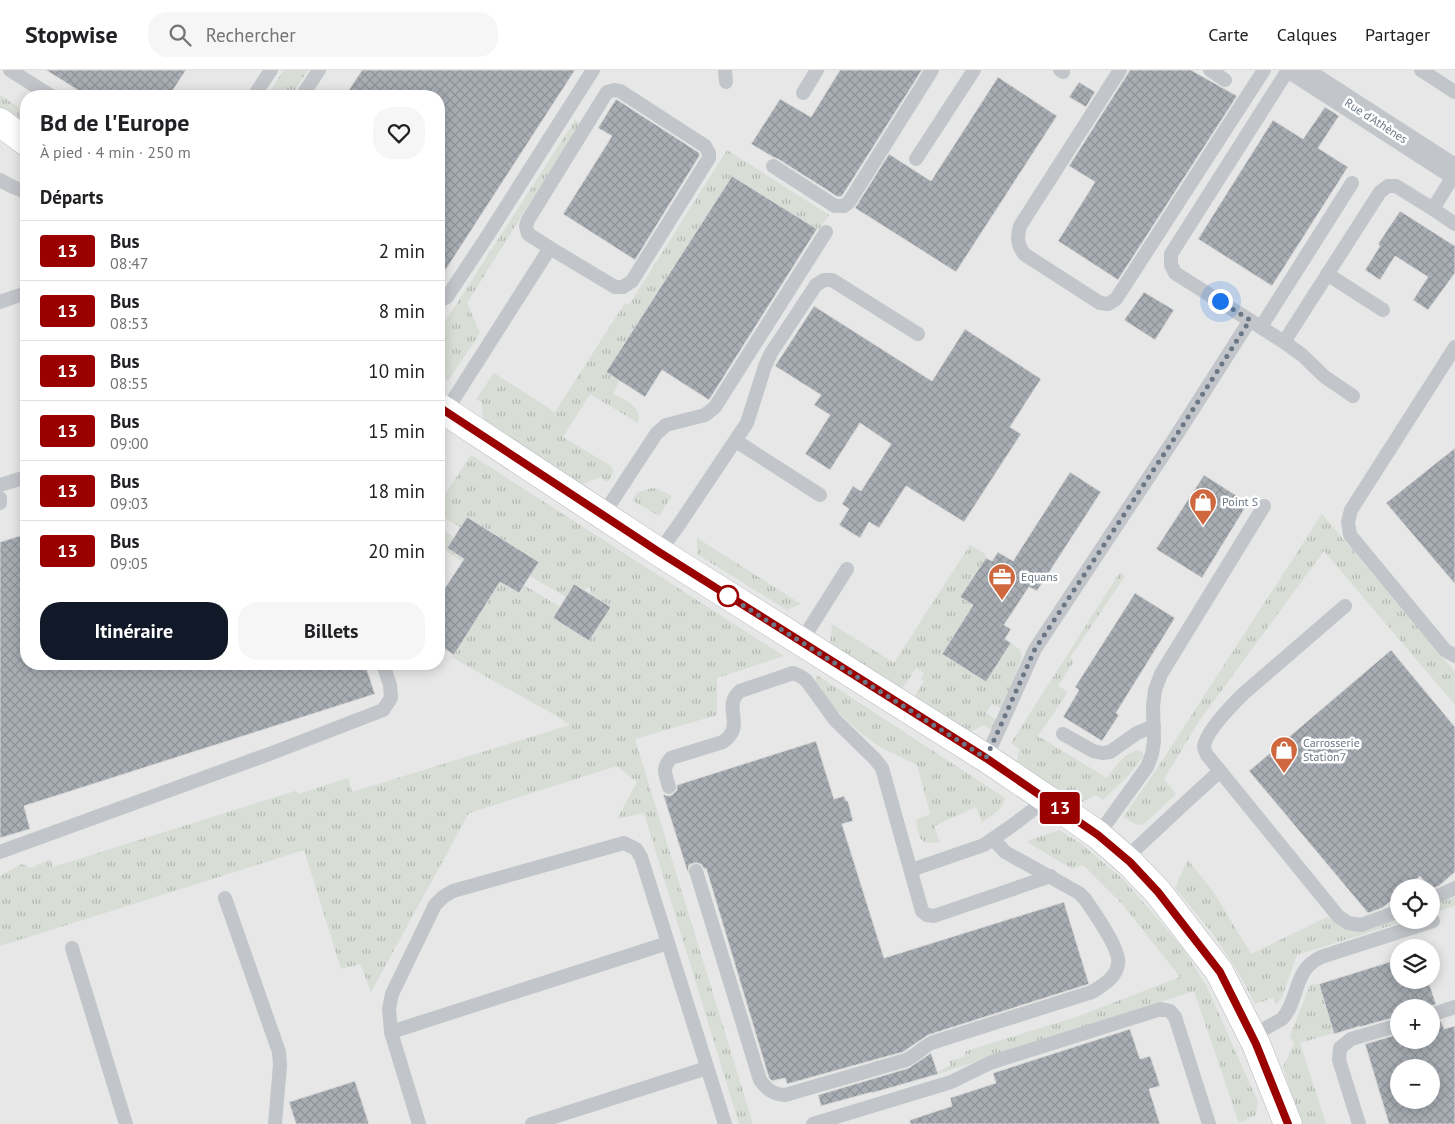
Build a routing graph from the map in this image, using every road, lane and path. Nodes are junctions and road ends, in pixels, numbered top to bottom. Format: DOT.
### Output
graph roads {
  1 [pos="10,70"];
  2 [pos="271,70"];
  3 [pos="319,70"];
  4 [pos="593,70"];
  5 [pos="817,70"];
  6 [pos="932,70"];
  7 [pos="974,70"];
  8 [pos="1120,70"];
  9 [pos="1210,70"];
  10 [pos="1264,70"];
  11 [pos="1288,70"];
  12 [pos="1297,70"];
  13 [pos="1421,70"];
  14 [pos="1225,80"];
  15 [pos="42,90"];
  16 [pos="258,90"];
  17 [pos="306,90"];
  18 [pos="803,92"];
  19 [pos="1455,92"];
  20 [pos="0,122"];
  21 [pos="20,137"];
  22 [pos="0,138"];
  23 [pos="20,149"];
  24 [pos="916,159"];
  25 [pos="773,166"];
  26 [pos="1455,172"];
  27 [pos="0,180"];
  28 [pos="1352,183"];
  29 [pos="20,190"];
  30 [pos="1432,209"];
  31 [pos="1455,224"];
  32 [pos="826,232"];
  33 [pos="550,248"];
  34 [pos="1327,274"];
  35 [pos="20,295"];
  36 [pos="445,298"];
  37 [pos="0,302"];
  38 [pos="1383,310"];
  39 [pos="1255,324"];
  40 [pos="918,334"];
  41 [pos="1284,342"];
  42 [pos="1455,347"];
  43 [pos="1353,396"];
  44 [pos="445,405"];
  45 [pos="445,411"];
  46 [pos="736,441"];
  47 [pos="20,479"];
  48 [pos="0,486"];
  49 [pos="820,495"];
  50 [pos="0,498"];
  51 [pos="0,503"];
  52 [pos="1264,506"];
  53 [pos="603,515"];
  54 [pos="659,552"];
  55 [pos="847,569"];
  56 [pos="1345,606"];
  57 [pos="801,642"];
  58 [pos="1455,656"];
  59 [pos="385,670"];
  60 [pos="1154,726"];
  61 [pos="1063,734"];
  62 [pos="986,758"];
  63 [pos="1220,771"];
  64 [pos="670,787"];
  65 [pos="1047,799"];
  66 [pos="1098,835"];
  67 [pos="993,839"];
  68 [pos="0,852"];
  69 [pos="1125,859"];
  70 [pos="911,870"];
  71 [pos="696,871"];
  72 [pos="1052,876"];
  73 [pos="1455,888"];
  74 [pos="1440,895"];
  75 [pos="225,898"];
  76 [pos="1390,914"];
  77 [pos="1408,929"];
  78 [pos="668,943"];
  79 [pos="72,948"];
  80 [pos="1455,1007"];
  81 [pos="1440,1012"];
  82 [pos="1390,1028"];
  83 [pos="391,1032"];
  84 [pos="1252,1036"];
  85 [pos="707,1068"];
  86 [pos="126,1124"];
  87 [pos="275,1124"];
  88 [pos="419,1124"];
  89 [pos="532,1124"];
  90 [pos="725,1124"];
  91 [pos="813,1124"];
  92 [pos="1209,1124"];
  93 [pos="1288,1124"];
  94 [pos="1359,1124"];
  1 -- 15 [label="lane"];
  2 -- 16 [label="lane"];
  3 -- 17 [label="lane"];
  4 -- 36 [label="lane"];
  5 -- 18 [label="lane"];
  6 -- 25 [label="lane"];
  7 -- 24 [label="lane"];
  8 -- 10 [label="lane"];
  9 -- 14 [label="lane"];
  11 -- 39 [label="lane"];
  12 -- 26 [label="street, Rue d'Athènes"];
  13 -- 19 [label="lane"];
  20 -- 21 [label="street"];
  22 -- 23 [label="street"];
  26 -- 30 [label="lane"];
  27 -- 29 [label="lane"];
  28 -- 39 [label="lane"];
  30 -- 31 [label="lane"];
  30 -- 34 [label="lane"];
  32 -- 53 [label="lane"];
  33 -- 33 [label="lane"];
  33 -- 44 [label="lane"];
  34 -- 38 [label="lane"];
  34 -- 41 [label="lane"];
  35 -- 37 [label="lane"];
  39 -- 41 [label="lane"];
  39 -- 62 [label="lane"];
  40 -- 46 [label="lane"];
  41 -- 43 [label="lane"];
  42 -- 58 [label="lane"];
  45 -- 53 [label="street"];
  46 -- 49 [label="lane"];
  46 -- 54 [label="lane"];
  47 -- 48 [label="lane"];
  50 -- 51 [label="lane"];
  52 -- 60 [label="lane"];
  53 -- 54 [label="street"];
  54 -- 57 [label="street"];
  55 -- 57 [label="lane"];
  56 -- 63 [label="lane"];
  57 -- 62 [label="street"];
  59 -- 68 [label="lane"];
  60 -- 61 [label="lane"];
  60 -- 66 [label="lane"];
  62 -- 65 [label="street"];
  63 -- 69 [label="lane"];
  63 -- 76 [label="lane"];
  64 -- 70 [label="lane"];
  65 -- 66 [label="street"];
  65 -- 67 [label="lane"];
  66 -- 69 [label="street"];
  67 -- 70 [label="lane"];
  67 -- 72 [label="lane"];
  69 -- 84 [label="street"];
  70 -- 72 [label="lane"];
  71 -- 72 [label="lane"];
  73 -- 74 [label="lane"];
  75 -- 87 [label="lane"];
  77 -- 84 [label="lane"];
  78 -- 83 [label="lane"];
  78 -- 83 [label="lane"];
  78 -- 85 [label="lane"];
  79 -- 86 [label="lane"];
  80 -- 81 [label="lane"];
  82 -- 94 [label="lane"];
  83 -- 88 [label="lane"];
  84 -- 93 [label="street"];
  85 -- 89 [label="lane"];
  85 -- 90 [label="lane"];
  91 -- 92 [label="lane"];
}
